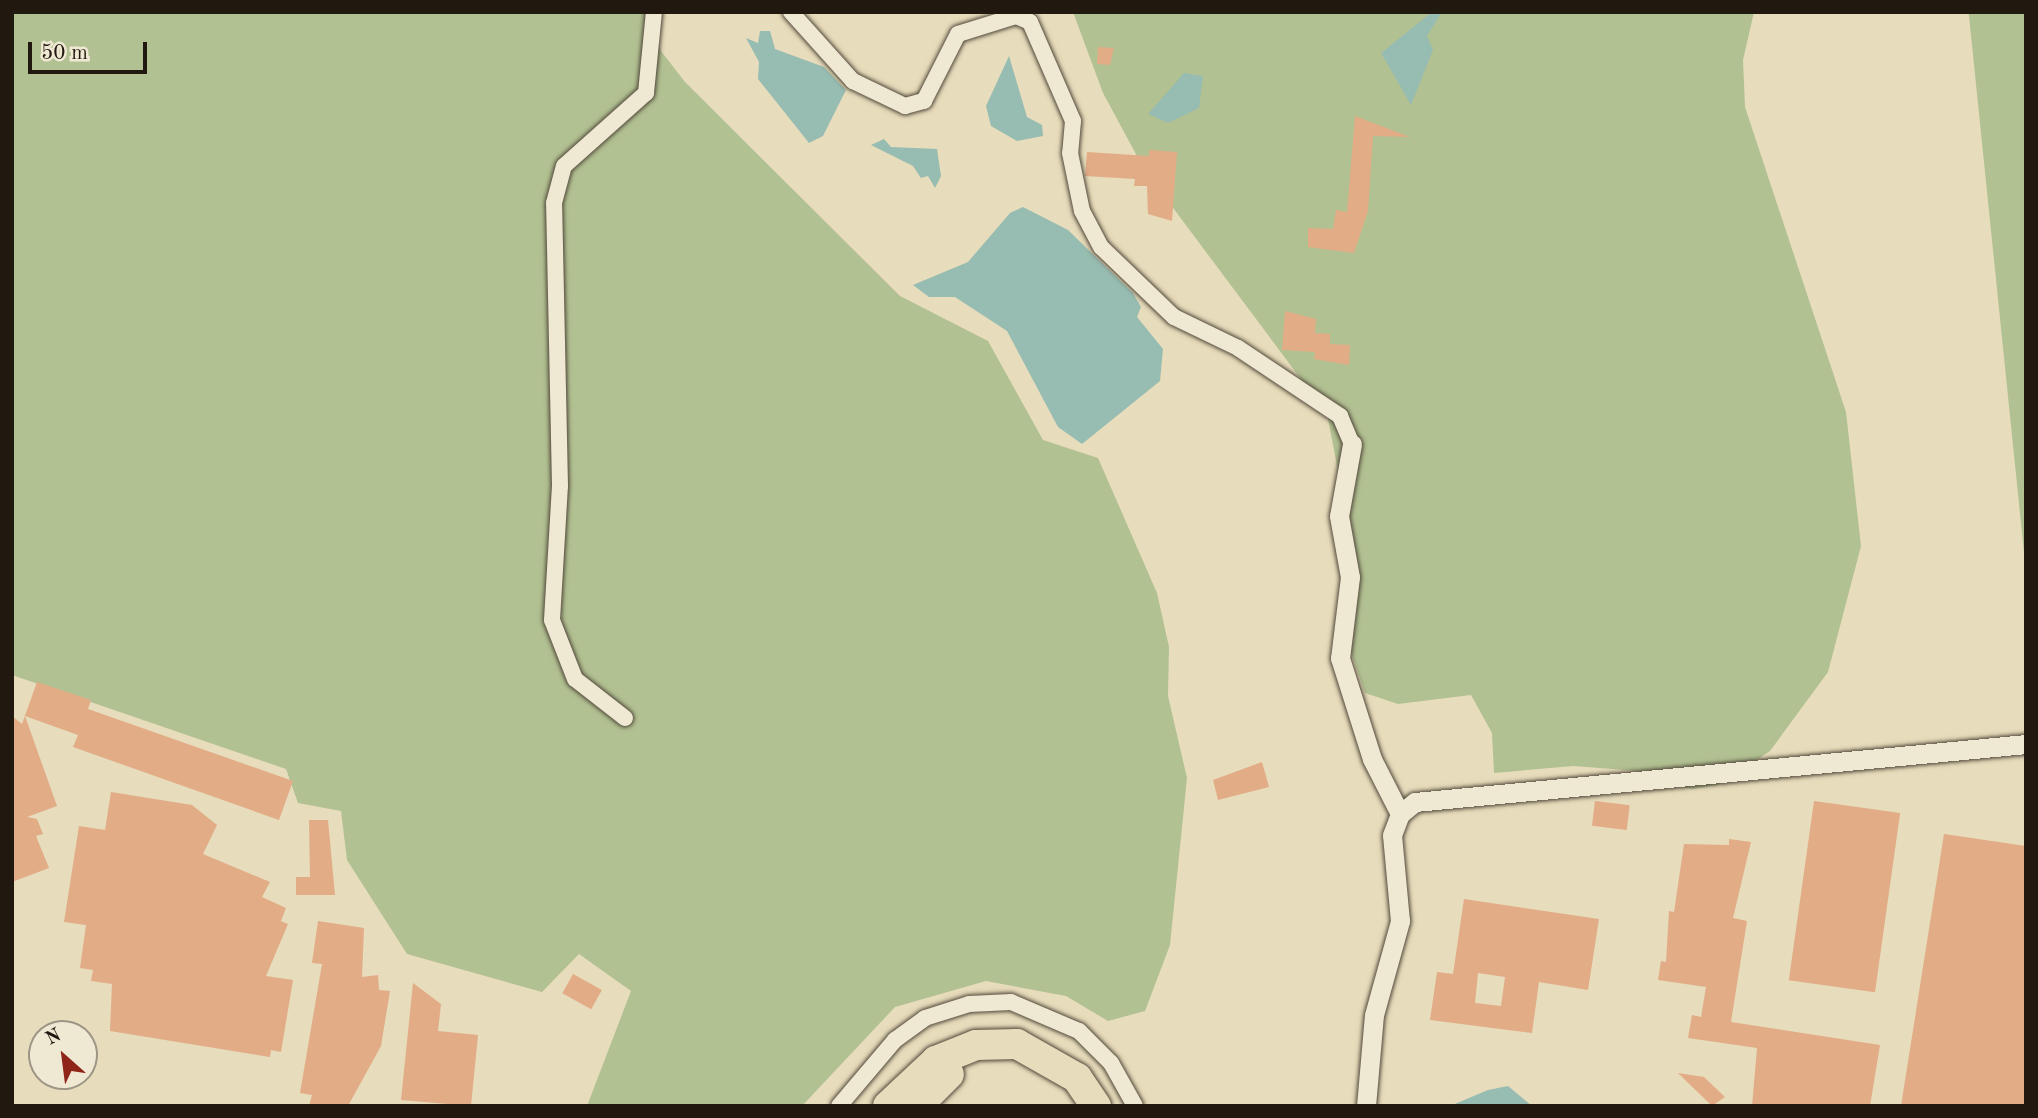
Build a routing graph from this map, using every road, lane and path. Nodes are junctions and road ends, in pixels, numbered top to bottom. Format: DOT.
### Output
graph roads {
  1 [pos="654,12"];
  2 [pos="791,12"];
  3 [pos="1352,444"];
  4 [pos="625,718"];
  5 [pos="2026,744"];
  6 [pos="1399,814"];
  7 [pos="839,1106"];
  8 [pos="888,1106"];
  9 [pos="917,1106"];
  10 [pos="1077,1106"];
  11 [pos="1096,1106"];
  12 [pos="1135,1106"];
  13 [pos="1366,1106"];
  1 -- 4 [label="street"];
  2 -- 3 [label="street"];
  3 -- 6 [label="street"];
  5 -- 6 [label="street"];
  6 -- 13 [label="street"];
  7 -- 12 [label="street"];
  8 -- 11 [label="highway"];
  9 -- 10 [label="highway"];
}
